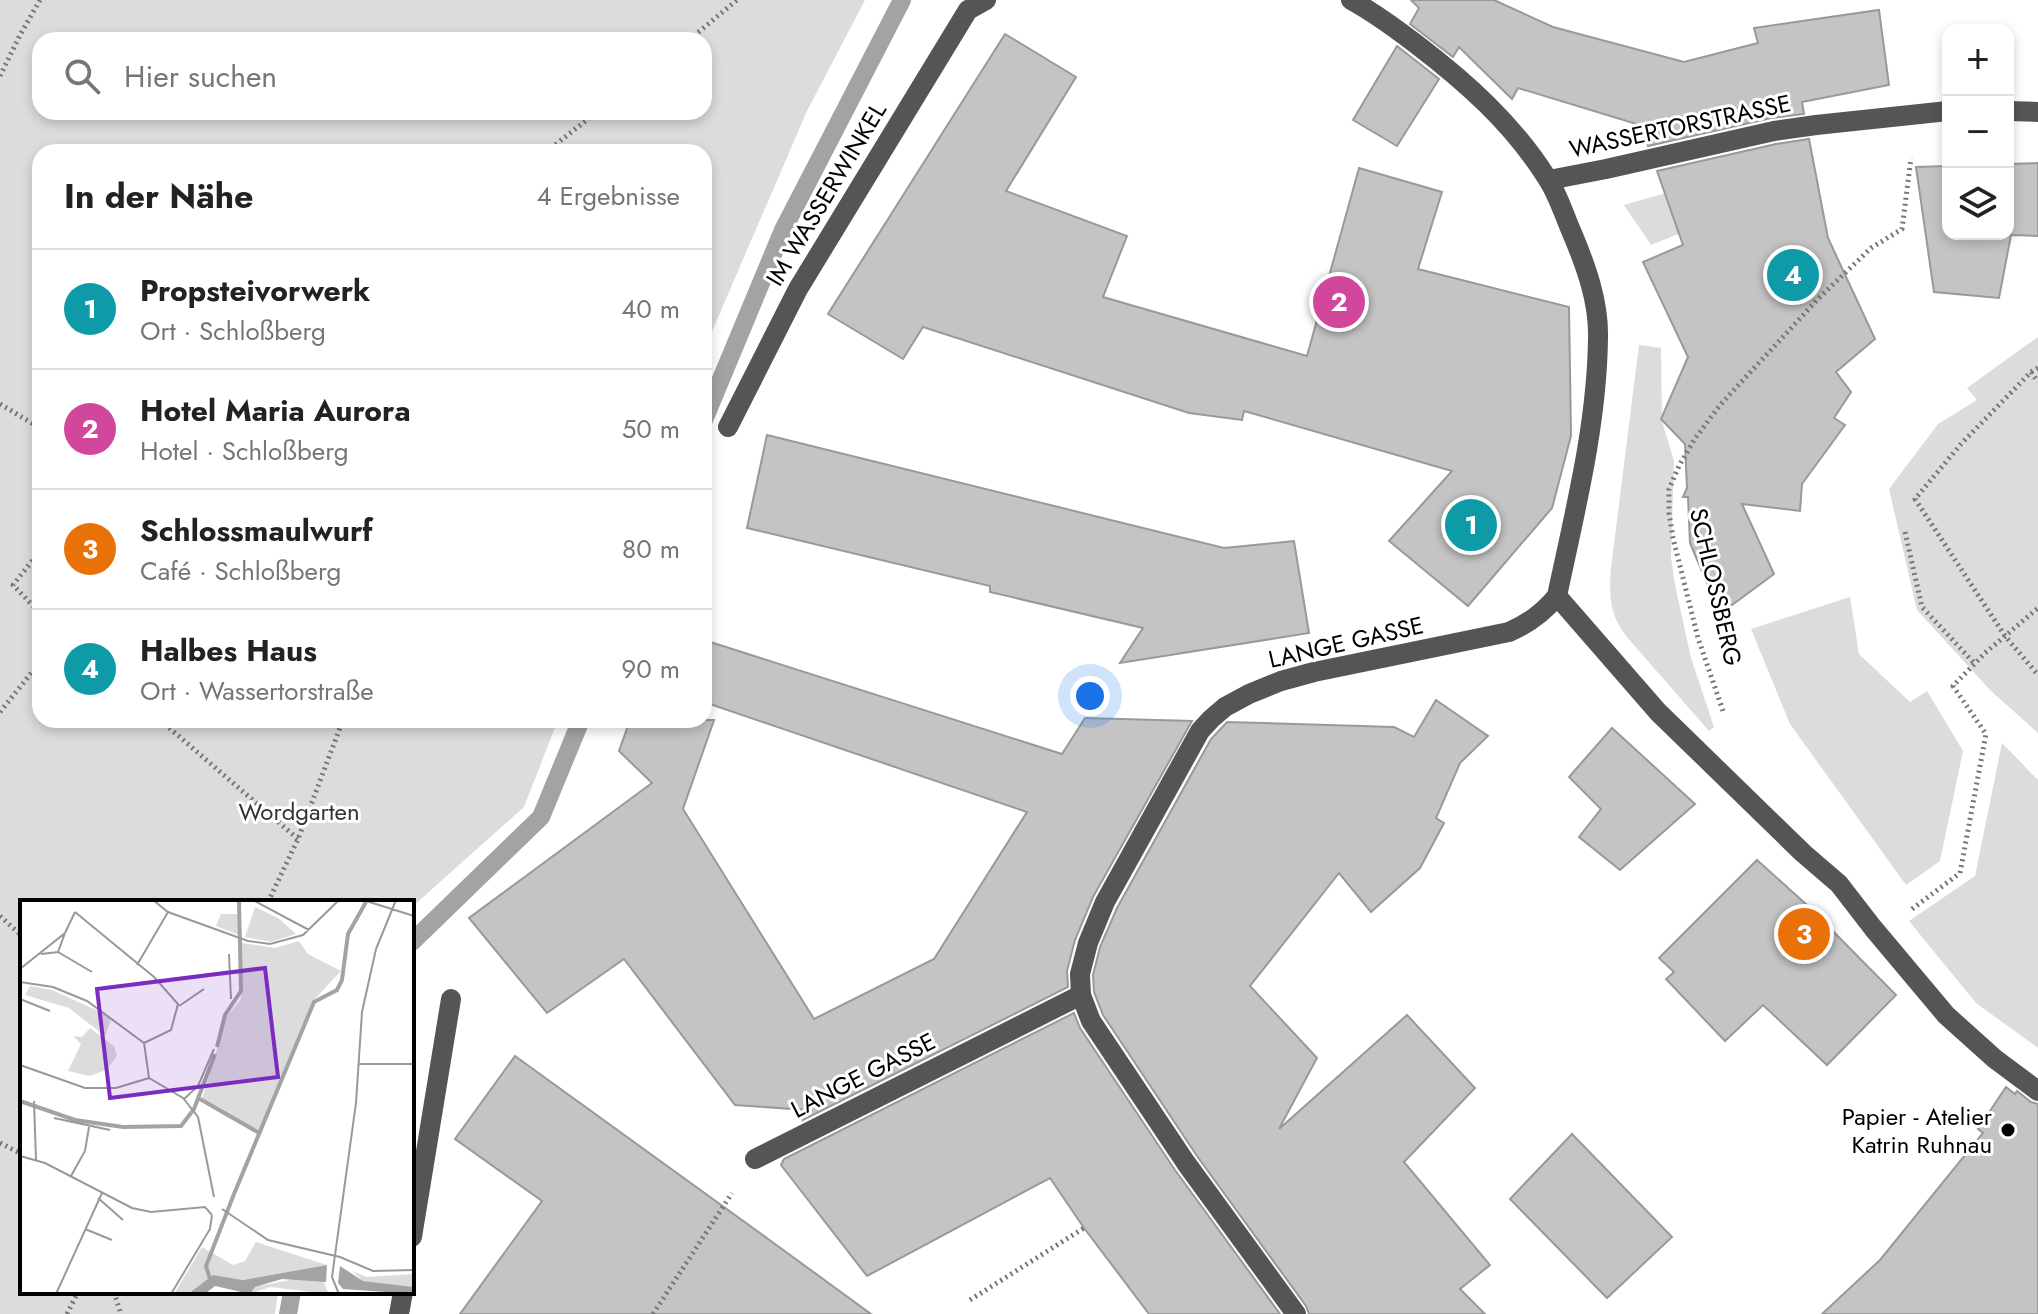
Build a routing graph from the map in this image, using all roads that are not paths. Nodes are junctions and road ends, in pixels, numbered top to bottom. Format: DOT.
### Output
graph roads {
  1 [pos="986,0"];
  2 [pos="1351,0"];
  3 [pos="2014,111"];
  4 [pos="1942,112"];
  5 [pos="2038,112"];
  6 [pos="1549,180"];
  7 [pos="728,427"];
  8 [pos="1557,596"];
  9 [pos="1081,995"];
  10 [pos="451,999"];
  11 [pos="2038,1091"];
  12 [pos="755,1159"];
  13 [pos="414,1225"];
  14 [pos="403,1294"];
  15 [pos="399,1314"];
  16 [pos="1296,1314"];
  1 -- 7 [label="street, IM WASSERWINKEL"];
  2 -- 6 [label="street, WASSERTORSTRASSE"];
  3 -- 5 [label="street"];
  4 -- 6 [label="street, WASSERTORSTRASSE"];
  6 -- 8 [label="street"];
  8 -- 9 [label="street, LANGE GASSE"];
  8 -- 11 [label="street"];
  9 -- 12 [label="street, LANGE GASSE"];
  9 -- 16 [label="street, LANGE GASSE"];
  10 -- 13 [label="street"];
  14 -- 15 [label="street"];
}
